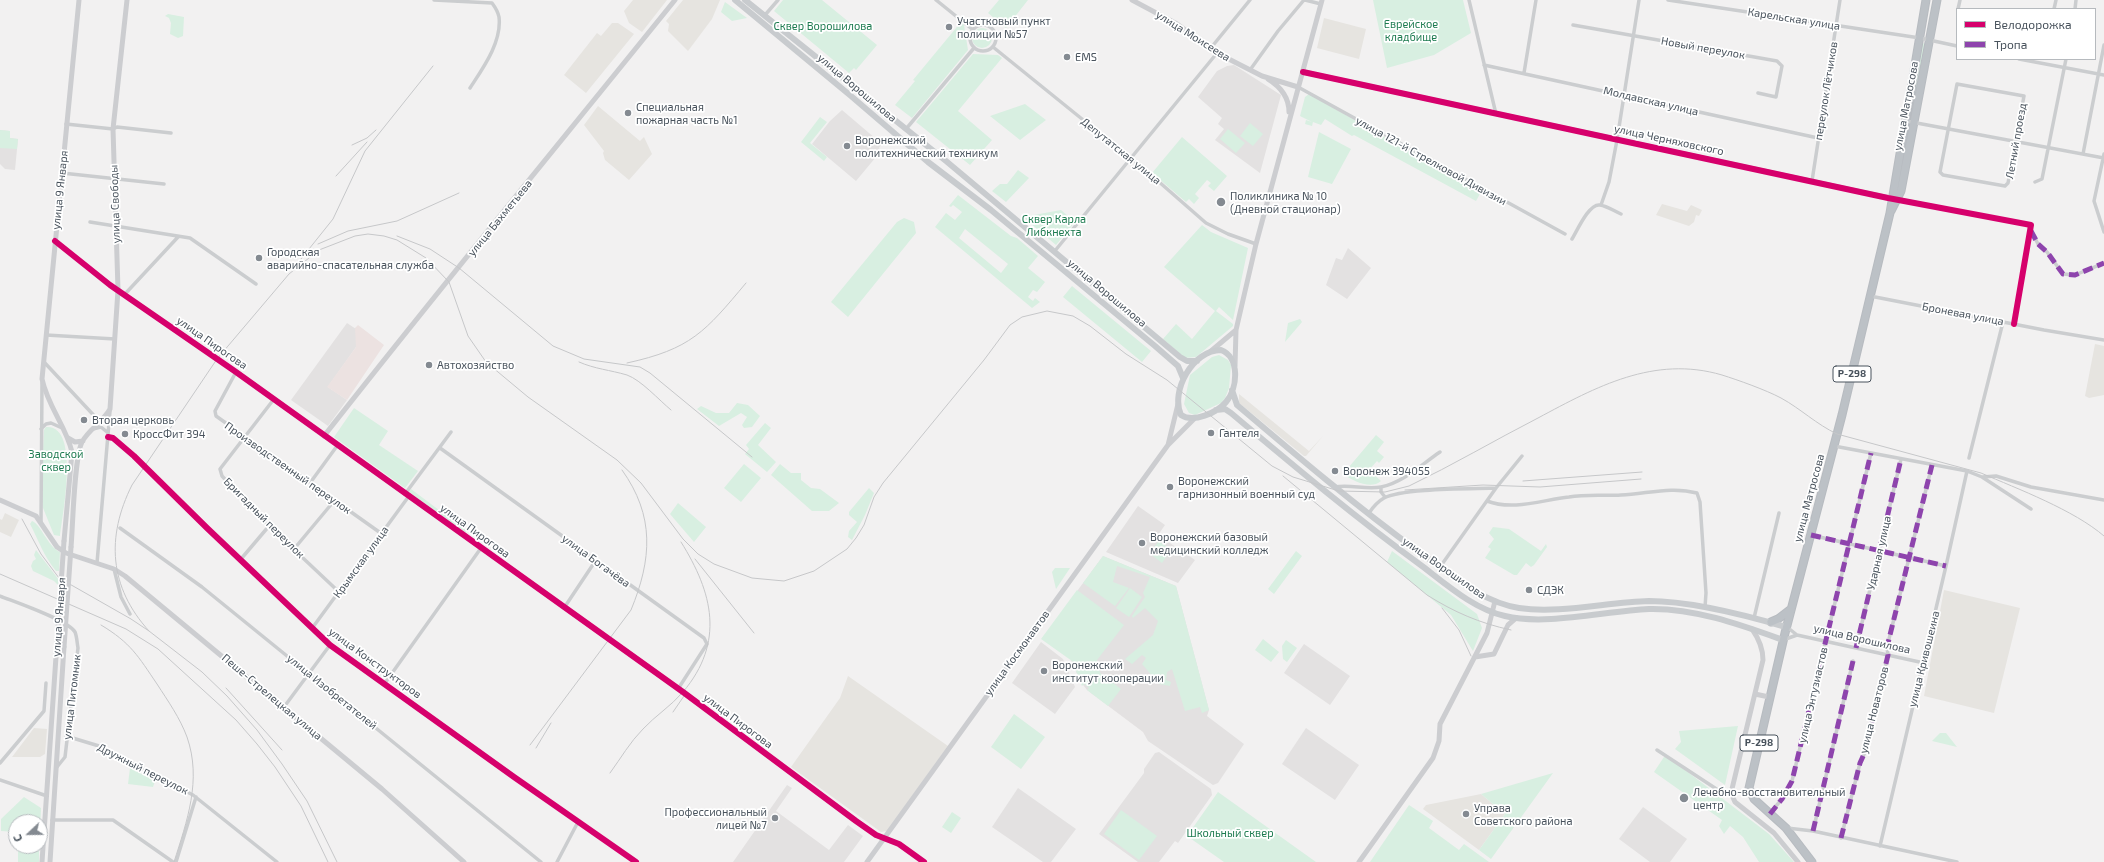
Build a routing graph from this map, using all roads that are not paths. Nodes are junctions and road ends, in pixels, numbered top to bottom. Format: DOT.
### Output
graph roads {
  1 [pos="79,0"];
  2 [pos="127,0"];
  3 [pos="434,0"];
  4 [pos="675,0"];
  5 [pos="734,0"];
  6 [pos="745,0"];
  7 [pos="778,0"];
  8 [pos="936,0"];
  9 [pos="1132,0"];
  10 [pos="1250,0"];
  11 [pos="1304,0"];
  12 [pos="1469,0"];
  13 [pos="1536,0"];
  14 [pos="1639,0"];
  15 [pos="1668,0"];
  16 [pos="1840,0"];
  17 [pos="1926,0"];
  18 [pos="1937,0"];
  19 [pos="492,1"];
  20 [pos="1321,2"];
  21 [pos="765,15"];
  22 [pos="1573,26"];
  23 [pos="1836,26"];
  24 [pos="972,29"];
  25 [pos="1634,35"];
  26 [pos="1920,38"];
  27 [pos="1929,41"];
  28 [pos="2104,45"];
  29 [pos="993,46"];
  30 [pos="1956,46"];
  31 [pos="974,48"];
  32 [pos="1210,49"];
  33 [pos="1217,53"];
  34 [pos="2024,60"];
  35 [pos="2066,60"];
  36 [pos="1484,64"];
  37 [pos="2064,68"];
  38 [pos="1250,70"];
  39 [pos="1303,72"];
  40 [pos="1524,73"];
  41 [pos="2098,74"];
  42 [pos="2104,75"];
  43 [pos="1262,76"];
  44 [pos="1298,87"];
  45 [pos="470,88"];
  46 [pos="1758,93"];
  47 [pos="1625,95"];
  48 [pos="1496,114"];
  49 [pos="1289,119"];
  50 [pos="1906,121"];
  51 [pos="1914,123"];
  52 [pos="66,124"];
  53 [pos="113,129"];
  54 [pos="1949,129"];
  55 [pos="905,130"];
  56 [pos="170,133"];
  57 [pos="1818,138"];
  58 [pos="1617,140"];
  59 [pos="2015,141"];
  60 [pos="2049,147"];
  61 [pos="931,150"];
  62 [pos="2083,154"];
  63 [pos="2104,157"];
  64 [pos="924,159"];
  65 [pos="1130,159"];
  66 [pos="62,173"];
  67 [pos="114,179"];
  68 [pos="1812,181"];
  69 [pos="2035,182"];
  70 [pos="164,184"];
  71 [pos="1895,199"];
  72 [pos="1601,205"];
  73 [pos="1621,214"];
  74 [pos="90,222"];
  75 [pos="116,225"];
  76 [pos="2030,227"];
  77 [pos="2104,232"];
  78 [pos="1565,234"];
  79 [pos="178,237"];
  80 [pos="1572,239"];
  81 [pos="55,241"];
  82 [pos="1256,244"];
  83 [pos="1053,253"];
  84 [pos="2104,263"];
  85 [pos="256,284"];
  86 [pos="118,290"];
  87 [pos="126,294"];
  88 [pos="1870,296"];
  89 [pos="2003,322"];
  90 [pos="2014,324"];
  91 [pos="1236,330"];
  92 [pos="46,335"];
  93 [pos="115,339"];
  94 [pos="2104,340"];
  95 [pos="1210,352"];
  96 [pos="1197,361"];
  97 [pos="44,362"];
  98 [pos="1235,366"];
  99 [pos="236,372"];
  100 [pos="1183,378"];
  101 [pos="42,379"];
  102 [pos="1232,390"];
  103 [pos="274,400"];
  104 [pos="1178,403"];
  105 [pos="110,409"];
  106 [pos="1216,410"];
  107 [pos="1194,419"];
  108 [pos="100,422"];
  109 [pos="62,428"];
  110 [pos="41,429"];
  111 [pos="91,430"];
  112 [pos="451,432"];
  113 [pos="108,435"];
  114 [pos="324,436"];
  115 [pos="245,437"];
  116 [pos="68,438"];
  117 [pos="83,441"];
  118 [pos="1168,445"];
  119 [pos="337,446"];
  120 [pos="1834,446"];
  121 [pos="440,448"];
  122 [pos="1440,452"];
  123 [pos="1871,453"];
  124 [pos="1522,456"];
  125 [pos="1969,458"];
  126 [pos="1901,459"];
  127 [pos="1932,465"];
  128 [pos="1966,471"];
  129 [pos="1982,477"];
  130 [pos="310,483"];
  131 [pos="1335,487"];
  132 [pos="1381,487"];
  133 [pos="1496,488"];
  134 [pos="407,495"];
  135 [pos="1385,498"];
  136 [pos="0,500"];
  137 [pos="2104,500"];
  138 [pos="334,501"];
  139 [pos="1487,501"];
  140 [pos="2031,509"];
  141 [pos="1779,512"];
  142 [pos="1369,513"];
  143 [pos="41,522"];
  144 [pos="269,526"];
  145 [pos="120,528"];
  146 [pos="382,534"];
  147 [pos="1811,535"];
  148 [pos="1849,544"];
  149 [pos="481,548"];
  150 [pos="294,549"];
  151 [pos="1880,551"];
  152 [pos="1909,558"];
  153 [pos="241,559"];
  154 [pos="596,560"];
  155 [pos="98,563"];
  156 [pos="1946,566"];
  157 [pos="1440,567"];
  158 [pos="114,569"];
  159 [pos="339,592"];
  160 [pos="0,596"];
  161 [pos="1495,601"];
  162 [pos="564,608"];
  163 [pos="1705,608"];
  164 [pos="1791,608"];
  165 [pos="1492,612"];
  166 [pos="130,614"];
  167 [pos="1516,618"];
  168 [pos="1754,618"];
  169 [pos="1771,622"];
  170 [pos="313,627"];
  171 [pos="1786,627"];
  172 [pos="1752,629"];
  173 [pos="1797,635"];
  174 [pos="1783,640"];
  175 [pos="1826,640"];
  176 [pos="330,645"];
  177 [pos="1856,648"];
  178 [pos="1888,655"];
  179 [pos="1475,657"];
  180 [pos="1853,661"];
  181 [pos="1924,663"];
  182 [pos="309,673"];
  183 [pos="46,683"];
  184 [pos="385,683"];
  185 [pos="678,689"];
  186 [pos="1755,694"];
  187 [pos="1770,697"];
  188 [pos="284,707"];
  189 [pos="66,736"];
  190 [pos="1657,750"];
  191 [pos="0,763"];
  192 [pos="55,770"];
  193 [pos="0,780"];
  194 [pos="1731,793"];
  195 [pos="46,796"];
  196 [pos="196,797"];
  197 [pos="1770,814"];
  198 [pos="52,820"];
  199 [pos="578,822"];
  200 [pos="1786,828"];
  201 [pos="1813,831"];
  202 [pos="884,838"];
  203 [pos="1841,838"];
  204 [pos="1880,846"];
  205 [pos="42,862"];
  206 [pos="50,862"];
  207 [pos="173,862"];
  208 [pos="176,862"];
  209 [pos="277,862"];
  210 [pos="464,862"];
  211 [pos="540,862"];
  212 [pos="557,862"];
  213 [pos="636,862"];
  214 [pos="867,862"];
  215 [pos="924,862"];
  216 [pos="1358,862"];
  217 [pos="1798,862"];
  218 [pos="1812,862"];
  219 [pos="1957,862"];
  1 -- 52 [label="street, улица 9 Января"];
  2 -- 53 [label="street, улица Свободы"];
  3 -- 19 [label="street"];
  4 -- 114 [label="street, улица Бахметьева"];
  5 -- 64 [label="main road, улица Ворошилова"];
  6 -- 21 [label="main road, улица Ворошилова"];
  7 -- 21 [label="street"];
  8 -- 24 [label="street"];
  9 -- 32 [label="street, улица Моисеева"];
  10 -- 32 [label="street"];
  11 -- 20 [label="street"];
  11 -- 38 [label="street"];
  12 -- 36 [label="street"];
  13 -- 40 [label="street"];
  14 -- 25 [label="street"];
  15 -- 23 [label="street, Карельская улица"];
  16 -- 23 [label="street, переулок Лётчиков"];
  17 -- 26 [label="highway, улица Матросова / Р-298"];
  18 -- 27 [label="highway, улица Матросова / Р-298"];
  19 -- 45 [label="street"];
  20 -- 39 [label="street"];
  21 -- 55 [label="main road, улица Ворошилова"];
  22 -- 25 [label="street, Новый переулок"];
  23 -- 26 [label="street, Карельская улица"];
  23 -- 57 [label="street, переулок Лётчиков"];
  24 -- 29 [label="street"];
  24 -- 31 [label="street"];
  25 -- 46 [label="street, Новый переулок"];
  25 -- 47 [label="street"];
  26 -- 27 [label="street, Карельская улица"];
  26 -- 50 [label="highway, улица Матросова / Р-298"];
  27 -- 30 [label="street"];
  27 -- 51 [label="highway, улица Матросова / Р-298"];
  28 -- 41 [label="street"];
  29 -- 31 [label="street"];
  29 -- 65 [label="street, Депутатская улица"];
  31 -- 55 [label="street"];
  32 -- 33 [label="street, улица Моисеева"];
  33 -- 38 [label="street, улица Моисеева"];
  33 -- 65 [label="street"];
  34 -- 37 [label="street"];
  35 -- 37 [label="street"];
  36 -- 40 [label="street, Молдавская улица"];
  36 -- 48 [label="street"];
  37 -- 41 [label="street"];
  37 -- 60 [label="street"];
  38 -- 43 [label="street, улица Моисеева"];
  39 -- 44 [label="street"];
  39 -- 48 [label="street, улица Черняховского"];
  40 -- 47 [label="street, Молдавская улица"];
  41 -- 42 [label="street"];
  41 -- 62 [label="street"];
  43 -- 44 [label="street, улица Моисеева"];
  43 -- 49 [label="street"];
  44 -- 49 [label="street"];
  44 -- 78 [label="street, улица 121-й Стрелковой Дивизии"];
  47 -- 57 [label="street, Молдавская улица"];
  47 -- 58 [label="street"];
  48 -- 58 [label="street, улица Черняховского"];
  49 -- 82 [label="street"];
  50 -- 51 [label="street"];
  50 -- 71 [label="highway, улица Матросова / Р-298"];
  51 -- 54 [label="street"];
  51 -- 71 [label="highway, улица Матросова / Р-298"];
  52 -- 53 [label="street"];
  52 -- 66 [label="street, улица 9 Января"];
  53 -- 56 [label="street"];
  53 -- 67 [label="street, улица Свободы"];
  54 -- 59 [label="street"];
  54 -- 59 [label="street, Летний проезд"];
  54 -- 59 [label="street, Летний проезд"];
  55 -- 61 [label="main road, улица Ворошилова"];
  57 -- 68 [label="street, переулок Лётчиков"];
  58 -- 68 [label="street, улица Черняховского"];
  58 -- 72 [label="street"];
  59 -- 60 [label="street"];
  60 -- 62 [label="street"];
  60 -- 69 [label="street"];
  61 -- 64 [label="main road"];
  61 -- 83 [label="main road, улица Ворошилова"];
  62 -- 63 [label="street"];
  63 -- 77 [label="street"];
  64 -- 100 [label="main road, улица Ворошилова"];
  65 -- 82 [label="street, Депутатская улица"];
  65 -- 83 [label="street"];
  66 -- 67 [label="street"];
  66 -- 81 [label="street, улица 9 Января"];
  67 -- 70 [label="street"];
  67 -- 75 [label="street, улица Свободы"];
  68 -- 71 [label="street, улица Черняховского"];
  71 -- 76 [label="street, улица Черняховского"];
  71 -- 88 [label="highway, улица Матросова / Р-298"];
  72 -- 73 [label="street"];
  72 -- 80 [label="street"];
  74 -- 75 [label="street"];
  75 -- 79 [label="street"];
  75 -- 86 [label="street, улица Свободы"];
  76 -- 84 [label="street"];
  76 -- 90 [label="street"];
  79 -- 85 [label="street"];
  79 -- 87 [label="street"];
  81 -- 86 [label="street, улица Пирогова"];
  81 -- 92 [label="street, улица 9 Января"];
  82 -- 91 [label="street"];
  83 -- 96 [label="main road, улица Ворошилова"];
  86 -- 87 [label="street, улица Пирогова"];
  86 -- 93 [label="street, улица Свободы"];
  87 -- 99 [label="street, улица Пирогова"];
  88 -- 89 [label="street, Броневая улица"];
  88 -- 120 [label="highway, улица Матросова / Р-298"];
  89 -- 90 [label="street, Броневая улица"];
  89 -- 125 [label="street"];
  90 -- 94 [label="street, Броневая улица"];
  91 -- 95 [label="street"];
  91 -- 98 [label="street"];
  92 -- 93 [label="street"];
  92 -- 97 [label="street, улица 9 Января"];
  93 -- 105 [label="street, улица Свободы"];
  95 -- 96 [label="main road"];
  95 -- 98 [label="main road"];
  96 -- 100 [label="main road"];
  97 -- 101 [label="street, улица 9 Января"];
  97 -- 108 [label="street"];
  98 -- 102 [label="main road"];
  99 -- 103 [label="street, улица Пирогова"];
  99 -- 115 [label="street, Производственный переулок"];
  100 -- 104 [label="main road"];
  101 -- 109 [label="street, улица 9 Января"];
  101 -- 110 [label="street, улица 9 Января"];
  102 -- 106 [label="main road"];
  102 -- 131 [label="main road, улица Ворошилова"];
  103 -- 114 [label="street, улица Пирогова"];
  103 -- 115 [label="street, Бригадный переулок"];
  104 -- 107 [label="main road"];
  104 -- 118 [label="street, улица Космонавтов"];
  105 -- 108 [label="street"];
  105 -- 113 [label="street, улица Свободы"];
  106 -- 107 [label="main road"];
  106 -- 165 [label="main road, улица Ворошилова"];
  107 -- 118 [label="street, улица Космонавтов"];
  108 -- 111 [label="street"];
  109 -- 110 [label="street"];
  109 -- 116 [label="street, улица 9 Января"];
  110 -- 143 [label="street, улица 9 Января"];
  111 -- 113 [label="street"];
  111 -- 117 [label="street"];
  112 -- 121 [label="street, Крымская улица"];
  113 -- 153 [label="street, улица Конструкторов"];
  113 -- 155 [label="street, улица Свободы"];
  114 -- 119 [label="street, улица Пирогова"];
  115 -- 130 [label="street, Производственный переулок"];
  115 -- 144 [label="street, Бригадный переулок"];
  116 -- 117 [label="street"];
  116 -- 195 [label="street, улица 9 Января, bridge"];
  117 -- 192 [label="street, улица 9 Января, bridge"];
  118 -- 202 [label="street, улица Космонавтов"];
  119 -- 130 [label="street"];
  119 -- 134 [label="street, улица Пирогова"];
  120 -- 123 [label="street"];
  120 -- 147 [label="highway, улица Матросова / Р-298"];
  121 -- 134 [label="street, Крымская улица"];
  121 -- 154 [label="street, улица Богачёва"];
  122 -- 132 [label="street"];
  123 -- 126 [label="street"];
  123 -- 148 [label="street, улица Энтузиастов"];
  124 -- 133 [label="street"];
  126 -- 127 [label="street"];
  126 -- 151 [label="street, Ударная улица"];
  127 -- 128 [label="street"];
  127 -- 152 [label="street, улица Новаторов"];
  128 -- 129 [label="street"];
  128 -- 156 [label="street, улица Кривошеина"];
  129 -- 137 [label="street"];
  129 -- 140 [label="street"];
  130 -- 138 [label="street, Производственный переулок"];
  131 -- 132 [label="street"];
  131 -- 142 [label="main road, улица Ворошилова"];
  132 -- 135 [label="street"];
  133 -- 135 [label="street"];
  133 -- 139 [label="street"];
  134 -- 146 [label="street, Крымская улица"];
  134 -- 149 [label="street, улица Пирогова"];
  135 -- 142 [label="street"];
  136 -- 143 [label="street"];
  138 -- 146 [label="street, Производственный переулок"];
  138 -- 150 [label="street"];
  139 -- 157 [label="street"];
  139 -- 163 [label="street"];
  141 -- 168 [label="street"];
  142 -- 157 [label="main road, улица Ворошилова"];
  143 -- 155 [label="street, Пеше-Стрелецкая улица"];
  144 -- 150 [label="street, Бригадный переулок"];
  144 -- 153 [label="street"];
  145 -- 182 [label="street, улица Изобретателей"];
  146 -- 159 [label="street, Крымская улица"];
  147 -- 148 [label="street"];
  147 -- 164 [label="highway, улица Матросова / Р-298"];
  148 -- 151 [label="street"];
  148 -- 175 [label="street, улица Энтузиастов"];
  149 -- 162 [label="street, улица Пирогова"];
  149 -- 184 [label="street, улица Конструкторов"];
  150 -- 159 [label="street, Бригадный переулок"];
  151 -- 152 [label="street"];
  151 -- 177 [label="street, Ударная улица"];
  152 -- 156 [label="street"];
  152 -- 178 [label="street, улица Новаторов"];
  153 -- 170 [label="street, улица Конструкторов"];
  154 -- 162 [label="street"];
  154 -- 185 [label="street, улица Богачёва"];
  155 -- 158 [label="street, Пеше-Стрелецкая улица"];
  156 -- 181 [label="street, улица Кривошеина"];
  157 -- 161 [label="main road, улица Ворошилова"];
  158 -- 166 [label="street"];
  158 -- 188 [label="street, Пеше-Стрелецкая улица"];
  159 -- 170 [label="street, Крымская улица"];
  160 -- 189 [label="street, улица Питомник"];
  161 -- 163 [label="main road, улица Ворошилова"];
  161 -- 165 [label="street"];
  162 -- 185 [label="street, улица Пирогова"];
  163 -- 168 [label="main road, улица Ворошилова"];
  164 -- 169 [label="highway"];
  164 -- 171 [label="highway, улица Матросова / Р-298"];
  165 -- 167 [label="main road, улица Ворошилова"];
  165 -- 179 [label="street"];
  167 -- 172 [label="main road, улица Ворошилова"];
  167 -- 179 [label="street"];
  168 -- 169 [label="main road, улица Ворошилова"];
  169 -- 171 [label="main road, улица Ворошилова"];
  170 -- 176 [label="street, улица Конструкторов"];
  171 -- 173 [label="street, улица Ворошилова"];
  171 -- 174 [label="highway, улица Матросова / Р-298"];
  172 -- 174 [label="main road, улица Ворошилова"];
  172 -- 186 [label="street"];
  173 -- 174 [label="street, улица Ворошилова"];
  173 -- 175 [label="street, улица Ворошилова"];
  174 -- 187 [label="highway, улица Матросова / Р-298"];
  175 -- 177 [label="street, улица Ворошилова"];
  175 -- 197 [label="street, улица Энтузиастов"];
  176 -- 182 [label="street"];
  176 -- 184 [label="street, улица Конструкторов"];
  177 -- 178 [label="street, улица Ворошилова"];
  178 -- 181 [label="street, улица Ворошилова"];
  178 -- 203 [label="street, улица Новаторов"];
  179 -- 216 [label="street"];
  180 -- 201 [label="street"];
  181 -- 204 [label="street, улица Кривошеина"];
  182 -- 188 [label="street"];
  182 -- 211 [label="street, улица Изобретателей"];
  183 -- 191 [label="street"];
  184 -- 199 [label="street, улица Конструкторов"];
  185 -- 202 [label="street, улица Пирогова"];
  186 -- 187 [label="street"];
  186 -- 194 [label="street"];
  187 -- 197 [label="highway, улица Матросова / Р-298"];
  188 -- 210 [label="street, Пеше-Стрелецкая улица"];
  189 -- 192 [label="street, улица Питомник"];
  189 -- 196 [label="street, Дружный переулок"];
  190 -- 194 [label="street"];
  192 -- 198 [label="street, улица 9 Января"];
  193 -- 195 [label="street"];
  194 -- 217 [label="street"];
  195 -- 205 [label="street, улица 9 Января"];
  196 -- 208 [label="street, Дружный переулок"];
  196 -- 209 [label="street, Дружный переулок"];
  197 -- 200 [label="highway, Р-298"];
  198 -- 206 [label="street, улица 9 Января"];
  198 -- 207 [label="street"];
  199 -- 212 [label="street"];
  199 -- 213 [label="street, улица Конструкторов"];
  200 -- 201 [label="street"];
  200 -- 218 [label="highway, Р-298"];
  201 -- 203 [label="street"];
  202 -- 214 [label="street, улица Космонавтов"];
  202 -- 215 [label="street, улица Пирогова"];
  203 -- 204 [label="street"];
  204 -- 219 [label="street"];
}
